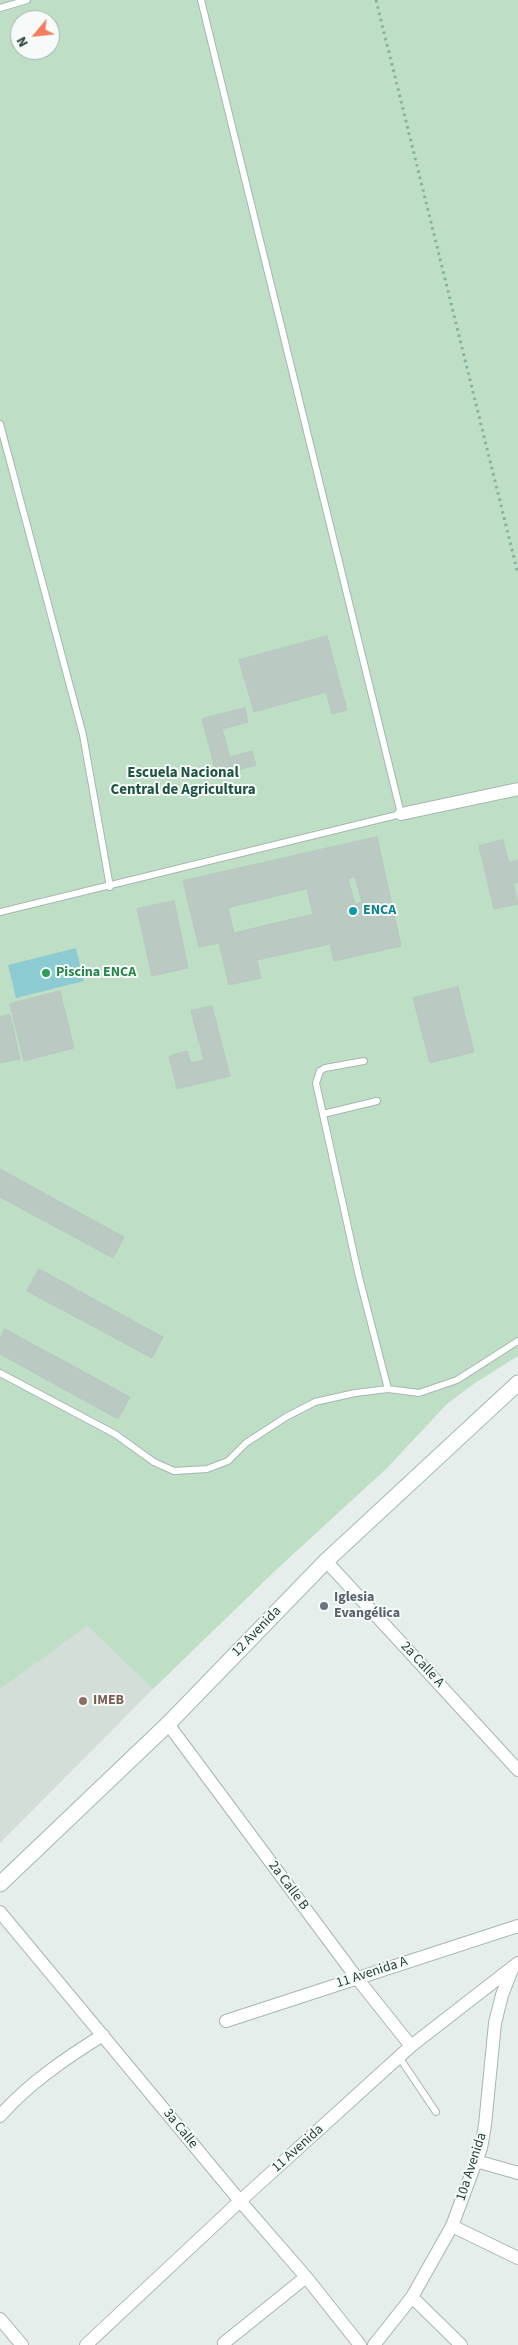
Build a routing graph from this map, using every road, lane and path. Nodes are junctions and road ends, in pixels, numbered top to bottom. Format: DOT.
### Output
graph roads {
  1 [pos="27,0"];
  2 [pos="201,0"];
  3 [pos="376,0"];
  4 [pos="0,8"];
  5 [pos="0,424"];
  6 [pos="518,574"];
  7 [pos="518,789"];
  8 [pos="401,814"];
  9 [pos="110,887"];
  10 [pos="0,912"];
  11 [pos="364,1061"];
  12 [pos="377,1101"];
  13 [pos="323,1114"];
  14 [pos="518,1341"];
  15 [pos="0,1372"];
  16 [pos="518,1383"];
  17 [pos="388,1388"];
  18 [pos="326,1560"];
  19 [pos="168,1724"];
  20 [pos="518,1770"];
  21 [pos="0,1884"];
  22 [pos="0,1912"];
  23 [pos="518,1926"];
  24 [pos="516,1965"];
  25 [pos="356,1977"];
  26 [pos="226,2021"];
  27 [pos="102,2035"];
  28 [pos="411,2046"];
  29 [pos="399,2056"];
  30 [pos="436,2112"];
  31 [pos="0,2116"];
  32 [pos="476,2161"];
  33 [pos="518,2173"];
  34 [pos="240,2201"];
  35 [pos="452,2226"];
  36 [pos="518,2258"];
  37 [pos="306,2277"];
  38 [pos="412,2297"];
  39 [pos="0,2320"];
  40 [pos="224,2343"];
  41 [pos="22,2345"];
  42 [pos="86,2345"];
  43 [pos="360,2345"];
  44 [pos="374,2345"];
  45 [pos="461,2345"];
  1 -- 4 [label="lane"];
  2 -- 8 [label="lane"];
  3 -- 6 [label="path"];
  5 -- 9 [label="lane"];
  7 -- 8 [label="street"];
  8 -- 9 [label="lane"];
  9 -- 10 [label="lane"];
  11 -- 13 [label="lane"];
  12 -- 13 [label="lane"];
  13 -- 17 [label="lane"];
  14 -- 17 [label="lane"];
  15 -- 17 [label="lane"];
  16 -- 18 [label="main road, 12 Avenida"];
  18 -- 19 [label="main road, 12 Avenida"];
  18 -- 20 [label="street, 2a Calle A"];
  19 -- 21 [label="main road, 12 Avenida"];
  19 -- 25 [label="street, 2a Calle B"];
  22 -- 27 [label="street, 3a Calle"];
  23 -- 25 [label="street, 11 Avenida A"];
  24 -- 28 [label="street, 11 Avenida"];
  24 -- 32 [label="street, 10a Avenida"];
  25 -- 26 [label="street, 11 Avenida A"];
  25 -- 28 [label="street, 2a Calle B"];
  27 -- 31 [label="street"];
  27 -- 34 [label="street, 3a Calle"];
  28 -- 29 [label="street, 11 Avenida"];
  29 -- 30 [label="lane"];
  29 -- 34 [label="street, 11 Avenida"];
  32 -- 33 [label="street"];
  32 -- 35 [label="street, 10a Avenida"];
  34 -- 37 [label="street, 3a Calle"];
  34 -- 42 [label="street, 11 Avenida"];
  35 -- 36 [label="street"];
  35 -- 38 [label="street, 10a Avenida"];
  37 -- 40 [label="street"];
  37 -- 43 [label="street, 3a Calle"];
  38 -- 44 [label="street, 10a Avenida"];
  38 -- 45 [label="street"];
  39 -- 41 [label="street"];
}
